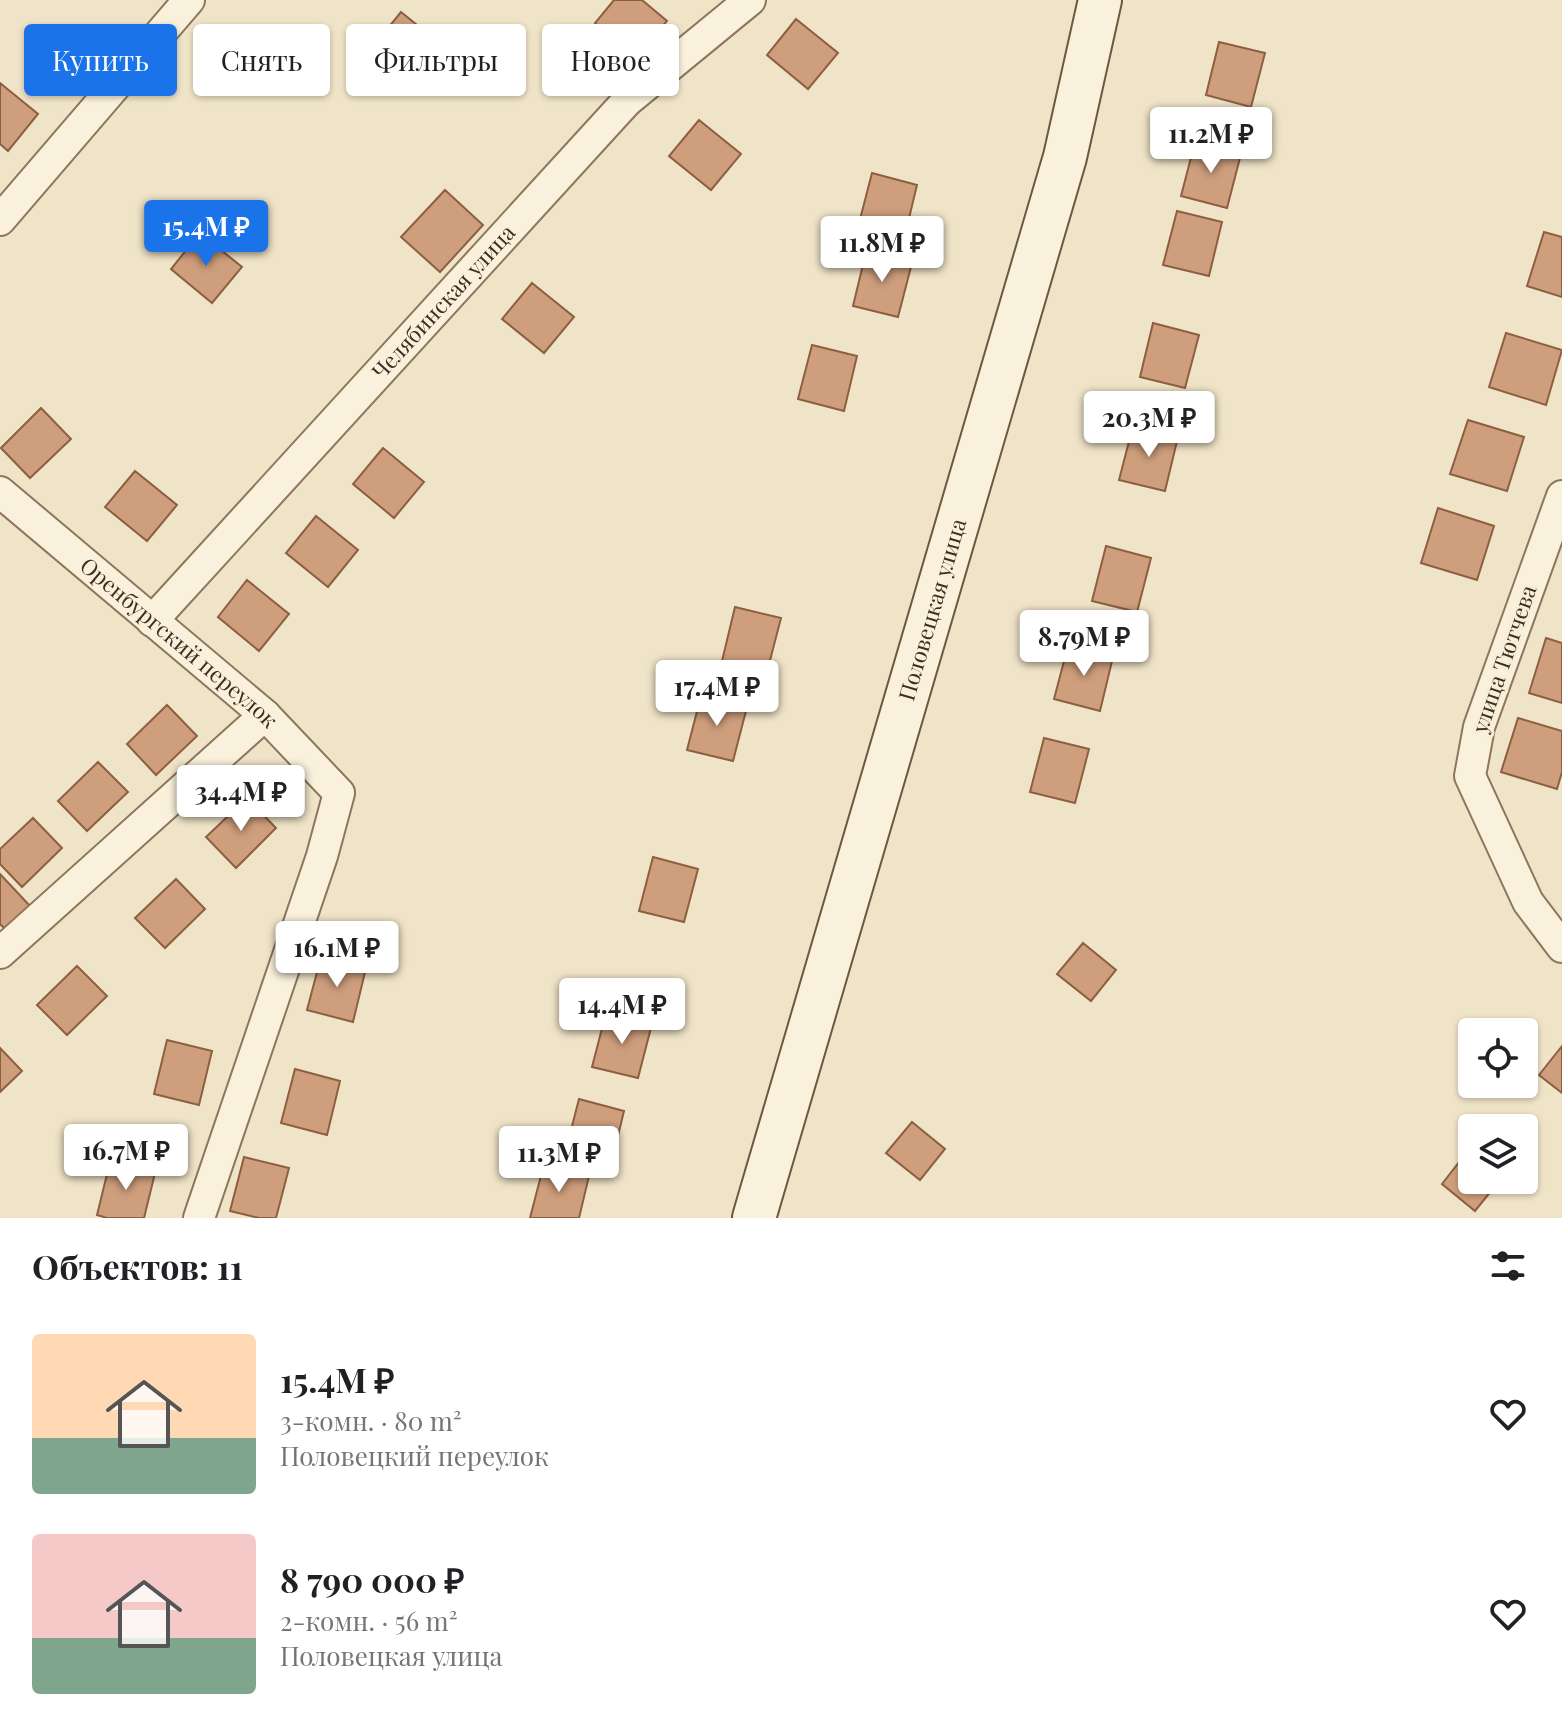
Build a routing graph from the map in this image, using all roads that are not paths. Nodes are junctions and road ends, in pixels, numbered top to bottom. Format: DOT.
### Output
graph roads {
  1 [pos="189,0"];
  2 [pos="750,0"];
  3 [pos="1100,0"];
  4 [pos="0,220"];
  5 [pos="0,492"];
  6 [pos="1562,496"];
  7 [pos="152,621"];
  8 [pos="265,715"];
  9 [pos="1562,947"];
  10 [pos="0,953"];
  11 [pos="199,1218"];
  12 [pos="754,1218"];
  1 -- 4 [label="street"];
  2 -- 7 [label="street, Челябинская улица"];
  3 -- 12 [label="street, Половецкая улица"];
  5 -- 7 [label="street, Оренбургский переулок"];
  6 -- 9 [label="street, улица Тютчева"];
  7 -- 8 [label="street, Оренбургский переулок"];
  8 -- 10 [label="street"];
  8 -- 11 [label="street, Оренбургский переулок"];
}
